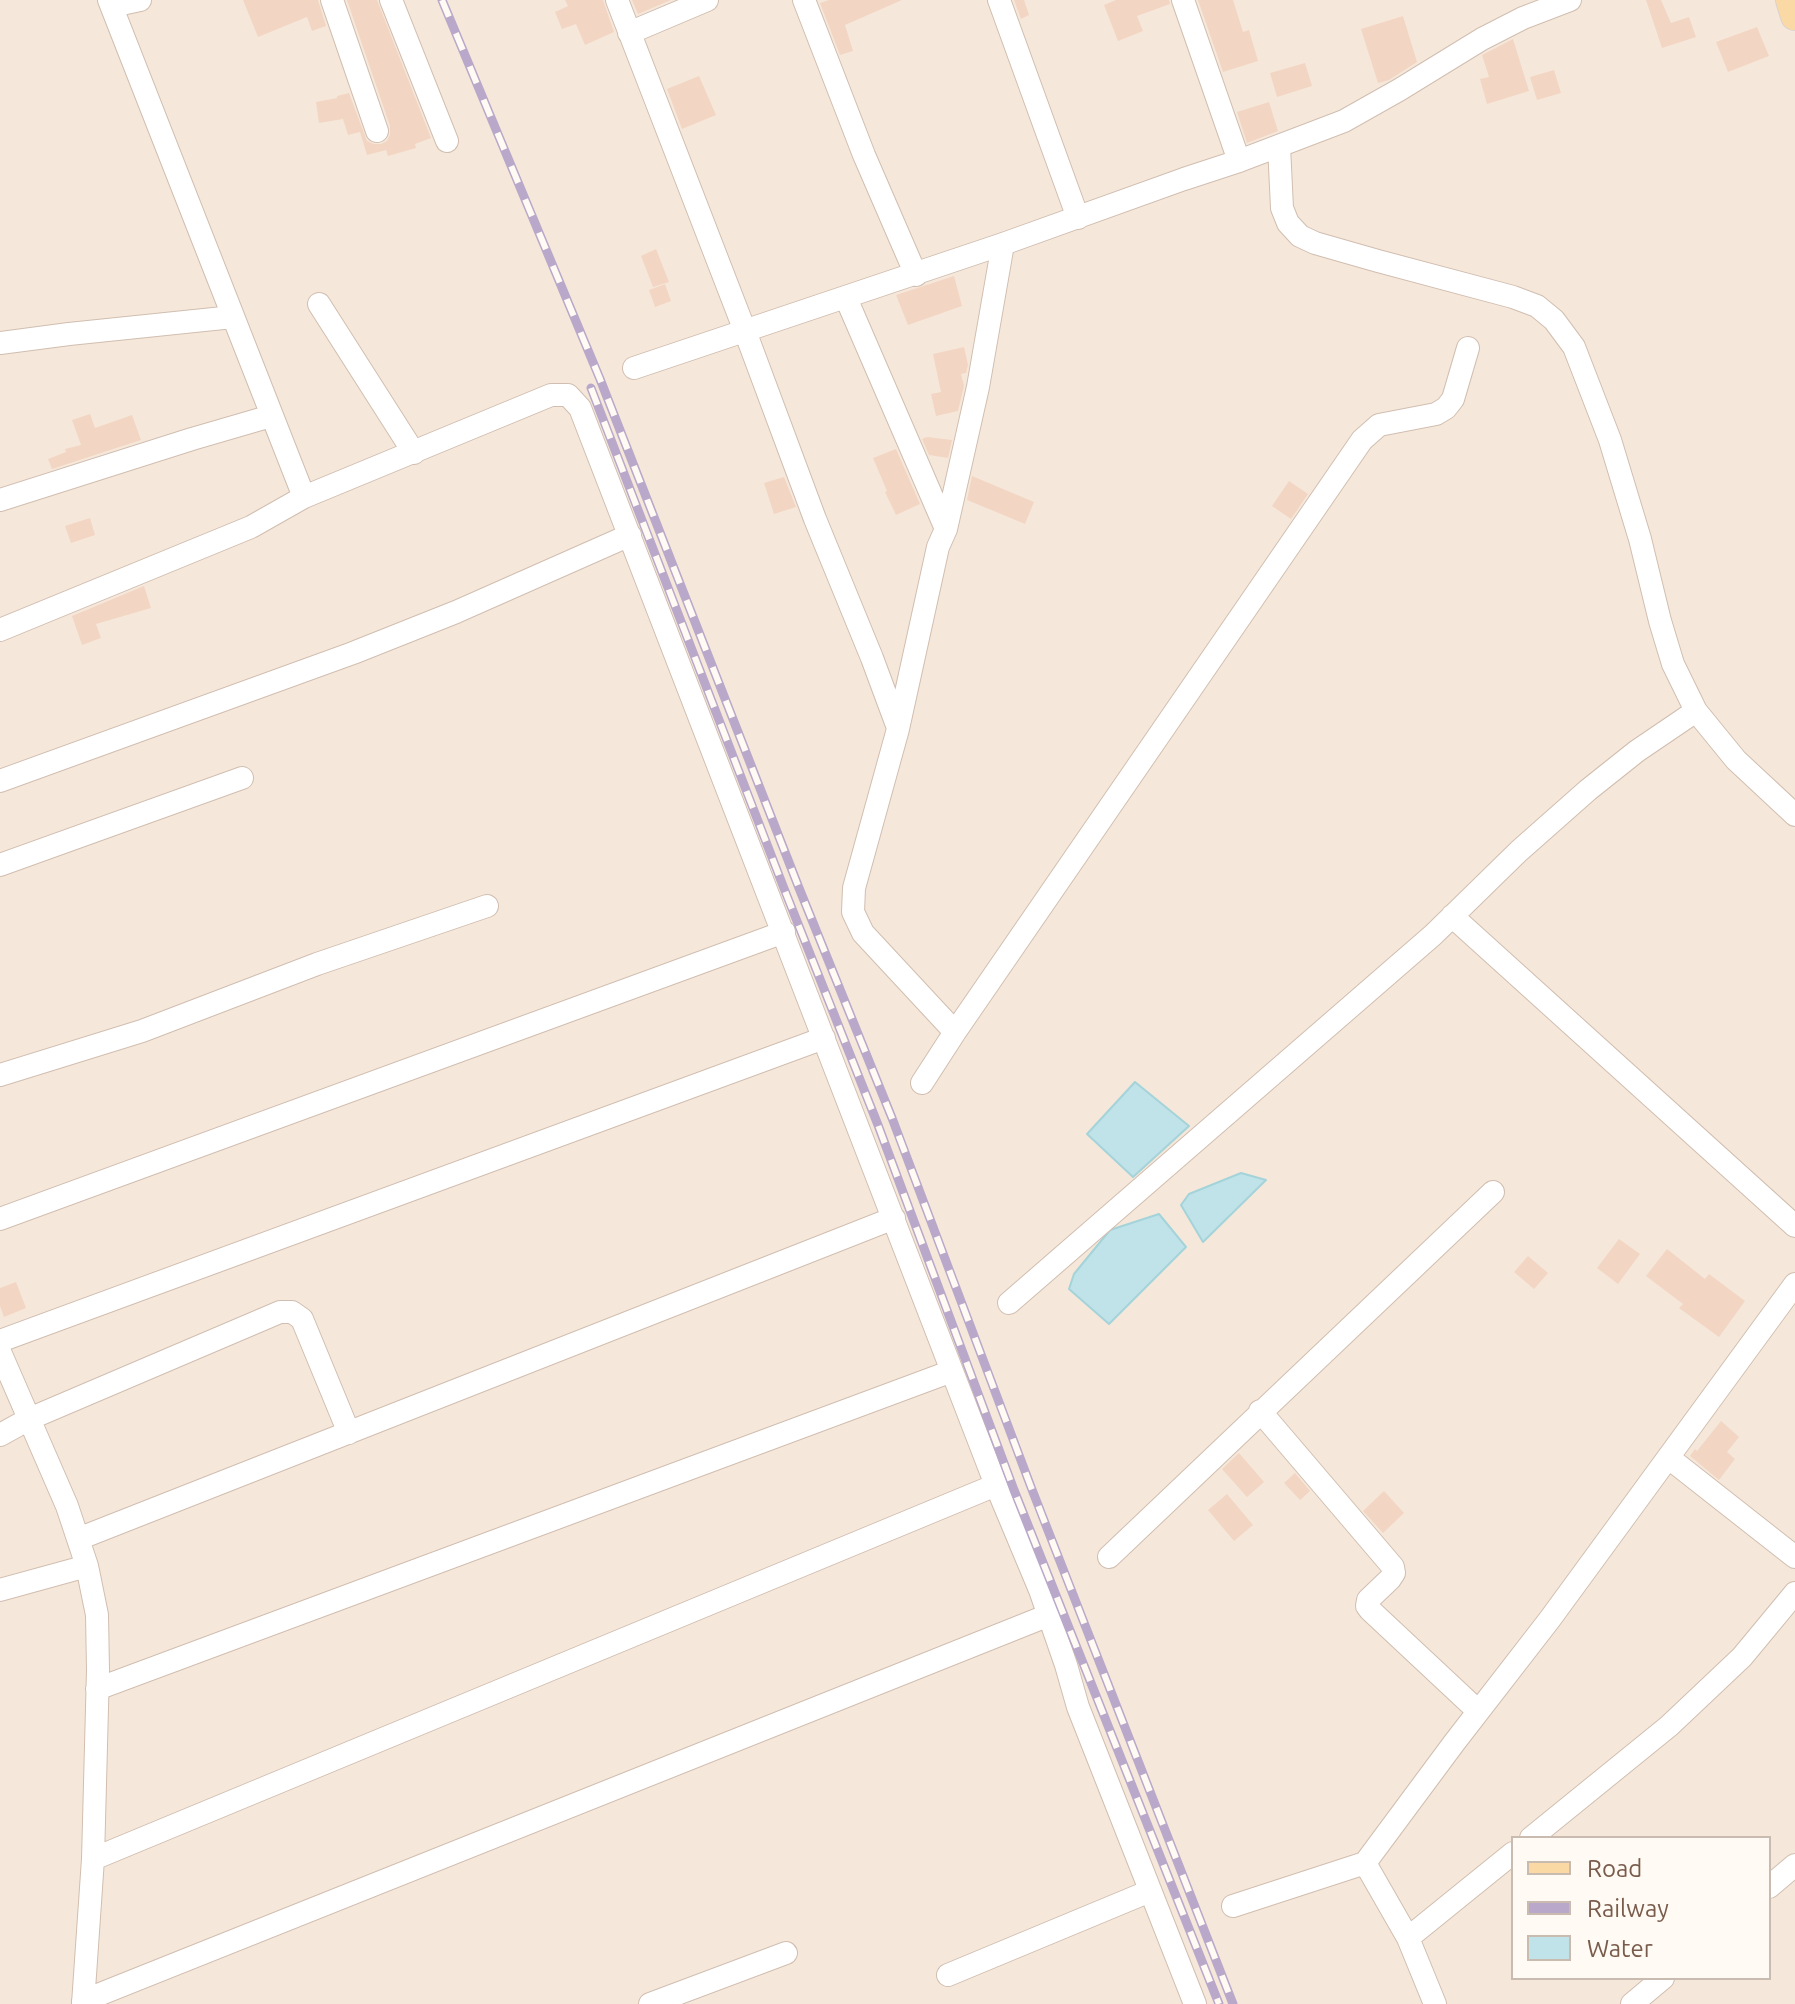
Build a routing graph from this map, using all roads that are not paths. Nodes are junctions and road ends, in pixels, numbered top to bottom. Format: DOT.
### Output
graph roads {
  1 [pos="140,0"];
  2 [pos="332,0"];
  3 [pos="391,0"];
  4 [pos="617,0"];
  5 [pos="707,0"];
  6 [pos="804,0"];
  7 [pos="999,0"];
  8 [pos="1183,0"];
  9 [pos="1790,0"];
  10 [pos="1563,1"];
  11 [pos="110,3"];
  12 [pos="1520,9"];
  13 [pos="1795,16"];
  14 [pos="629,33"];
  15 [pos="377,131"];
  16 [pos="447,141"];
  17 [pos="1279,146"];
  18 [pos="1239,161"];
  19 [pos="1078,218"];
  20 [pos="1003,244"];
  21 [pos="916,275"];
  22 [pos="846,298"];
  23 [pos="319,304"];
  24 [pos="233,317"];
  25 [pos="745,331"];
  26 [pos="0,343"];
  27 [pos="1468,348"];
  28 [pos="634,368"];
  29 [pos="271,416"];
  30 [pos="414,453"];
  31 [pos="304,497"];
  32 [pos="0,500"];
  33 [pos="946,529"];
  34 [pos="630,535"];
  35 [pos="0,630"];
  36 [pos="1696,711"];
  37 [pos="898,729"];
  38 [pos="242,778"];
  39 [pos="0,781"];
  40 [pos="1795,815"];
  41 [pos="0,865"];
  42 [pos="487,906"];
  43 [pos="1452,916"];
  44 [pos="784,932"];
  45 [pos="955,1032"];
  46 [pos="824,1038"];
  47 [pos="0,1075"];
  48 [pos="922,1083"];
  49 [pos="1493,1192"];
  50 [pos="894,1218"];
  51 [pos="0,1219"];
  52 [pos="1795,1226"];
  53 [pos="1795,1284"];
  54 [pos="1009,1303"];
  55 [pos="0,1341"];
  56 [pos="0,1352"];
  57 [pos="952,1371"];
  58 [pos="1260,1411"];
  59 [pos="29,1419"];
  60 [pos="349,1433"];
  61 [pos="0,1435"];
  62 [pos="1669,1458"];
  63 [pos="996,1485"];
  64 [pos="78,1539"];
  65 [pos="1109,1557"];
  66 [pos="1795,1557"];
  67 [pos="87,1566"];
  68 [pos="0,1590"];
  69 [pos="1795,1593"];
  70 [pos="1049,1615"];
  71 [pos="97,1689"];
  72 [pos="1478,1711"];
  73 [pos="1533,1836"];
  74 [pos="1511,1855"];
  75 [pos="93,1859"];
  76 [pos="1365,1863"];
  77 [pos="1795,1865"];
  78 [pos="1771,1885"];
  79 [pos="1150,1891"];
  80 [pos="1233,1906"];
  81 [pos="1408,1938"];
  82 [pos="786,1953"];
  83 [pos="948,1975"];
  84 [pos="1661,1980"];
  85 [pos="83,2002"];
  86 [pos="650,2004"];
  87 [pos="1195,2004"];
  88 [pos="1435,2004"];
  89 [pos="1632,2004"];
  1 -- 11 [label="street"];
  2 -- 15 [label="street"];
  3 -- 16 [label="street"];
  4 -- 14 [label="street"];
  5 -- 14 [label="street"];
  6 -- 21 [label="street"];
  7 -- 19 [label="street"];
  8 -- 18 [label="street"];
  9 -- 13 [label="main road"];
  10 -- 12 [label="street"];
  11 -- 24 [label="street"];
  12 -- 17 [label="street"];
  14 -- 25 [label="street"];
  17 -- 18 [label="street"];
  17 -- 36 [label="street"];
  18 -- 19 [label="street"];
  19 -- 20 [label="street"];
  20 -- 21 [label="street"];
  20 -- 33 [label="street"];
  21 -- 22 [label="street"];
  22 -- 25 [label="street"];
  22 -- 33 [label="street"];
  23 -- 30 [label="street"];
  24 -- 26 [label="street"];
  24 -- 29 [label="street"];
  25 -- 28 [label="street"];
  25 -- 37 [label="street"];
  27 -- 45 [label="street"];
  29 -- 31 [label="street"];
  29 -- 32 [label="street"];
  30 -- 31 [label="street"];
  30 -- 34 [label="street"];
  31 -- 35 [label="street"];
  33 -- 37 [label="street"];
  34 -- 39 [label="street"];
  34 -- 44 [label="street"];
  36 -- 40 [label="street"];
  36 -- 43 [label="street"];
  37 -- 45 [label="street"];
  38 -- 41 [label="street"];
  42 -- 47 [label="street"];
  43 -- 52 [label="street"];
  43 -- 54 [label="street"];
  44 -- 46 [label="street"];
  44 -- 51 [label="street"];
  45 -- 48 [label="street"];
  46 -- 50 [label="street"];
  46 -- 55 [label="street"];
  49 -- 58 [label="street"];
  50 -- 57 [label="street"];
  50 -- 60 [label="street"];
  53 -- 62 [label="street"];
  56 -- 59 [label="street"];
  57 -- 63 [label="street"];
  57 -- 71 [label="street"];
  58 -- 65 [label="street"];
  58 -- 72 [label="street"];
  59 -- 60 [label="street"];
  59 -- 61 [label="street"];
  59 -- 64 [label="street"];
  60 -- 64 [label="street"];
  62 -- 66 [label="street"];
  62 -- 72 [label="street"];
  63 -- 70 [label="street"];
  63 -- 75 [label="street"];
  64 -- 67 [label="street"];
  67 -- 68 [label="street"];
  67 -- 71 [label="street"];
  69 -- 73 [label="street"];
  70 -- 79 [label="street"];
  70 -- 85 [label="street"];
  71 -- 75 [label="street"];
  72 -- 76 [label="street"];
  74 -- 81 [label="street"];
  75 -- 85 [label="street"];
  76 -- 80 [label="street"];
  76 -- 81 [label="street"];
  77 -- 78 [label="street"];
  79 -- 83 [label="street"];
  79 -- 87 [label="street"];
  81 -- 88 [label="street"];
  82 -- 86 [label="street"];
  84 -- 89 [label="street"];
}
